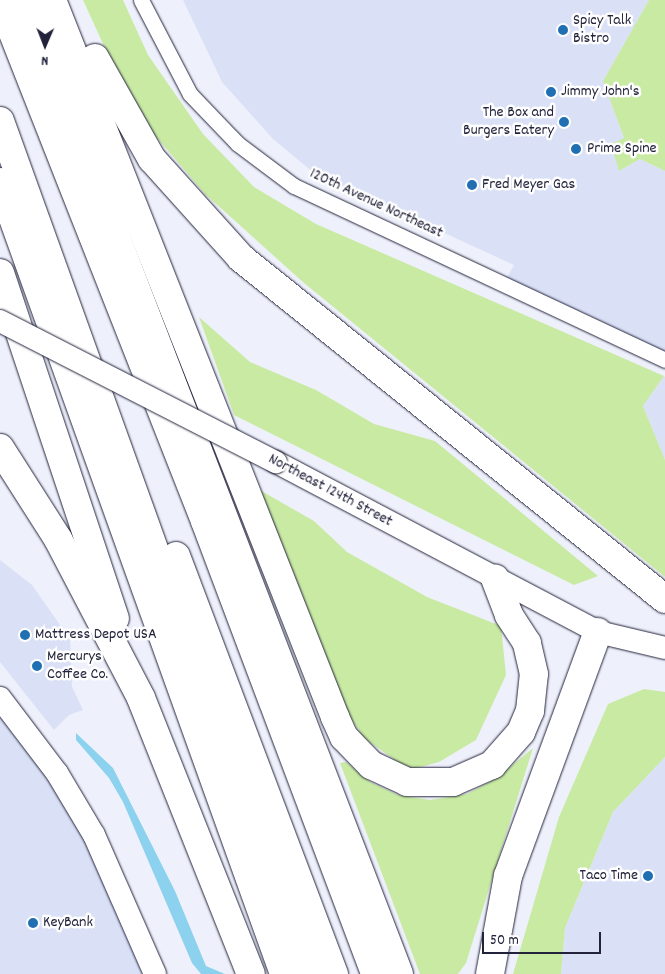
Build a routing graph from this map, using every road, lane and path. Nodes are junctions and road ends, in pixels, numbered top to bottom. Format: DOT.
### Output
graph roads {
  1 [pos="0,0"];
  2 [pos="25,0"];
  3 [pos="52,0"];
  4 [pos="69,0"];
  5 [pos="141,0"];
  6 [pos="0,121"];
  7 [pos="0,182"];
  8 [pos="0,273"];
  9 [pos="0,321"];
  10 [pos="665,360"];
  11 [pos="0,448"];
  12 [pos="0,468"];
  13 [pos="132,479"];
  14 [pos="205,521"];
  15 [pos="58,539"];
  16 [pos="496,579"];
  17 [pos="665,599"];
  18 [pos="598,632"];
  19 [pos="665,648"];
  20 [pos="0,698"];
  21 [pos="141,698"];
  22 [pos="155,974"];
  23 [pos="251,974"];
  24 [pos="284,974"];
  25 [pos="308,974"];
  26 [pos="334,974"];
  27 [pos="350,974"];
  28 [pos="375,974"];
  29 [pos="399,974"];
  30 [pos="490,974"];
  1 -- 14 [label="highway"];
  2 -- 29 [label="highway"];
  3 -- 16 [label="highway"];
  4 -- 17 [label="highway"];
  5 -- 10 [label="street, 120th Avenue Northeast"];
  6 -- 13 [label="highway"];
  7 -- 24 [label="highway"];
  8 -- 21 [label="highway"];
  9 -- 16 [label="main road, Northeast 124th Street, bridge"];
  11 -- 15 [label="highway"];
  12 -- 15 [label="highway"];
  13 -- 25 [label="highway"];
  13 -- 26 [label="highway"];
  14 -- 27 [label="highway"];
  14 -- 28 [label="highway"];
  15 -- 21 [label="highway"];
  16 -- 18 [label="main road, Northeast 124th Street"];
  18 -- 19 [label="main road, Northeast 124th Street"];
  18 -- 30 [label="highway"];
  20 -- 22 [label="main road"];
  21 -- 23 [label="highway"];
}
